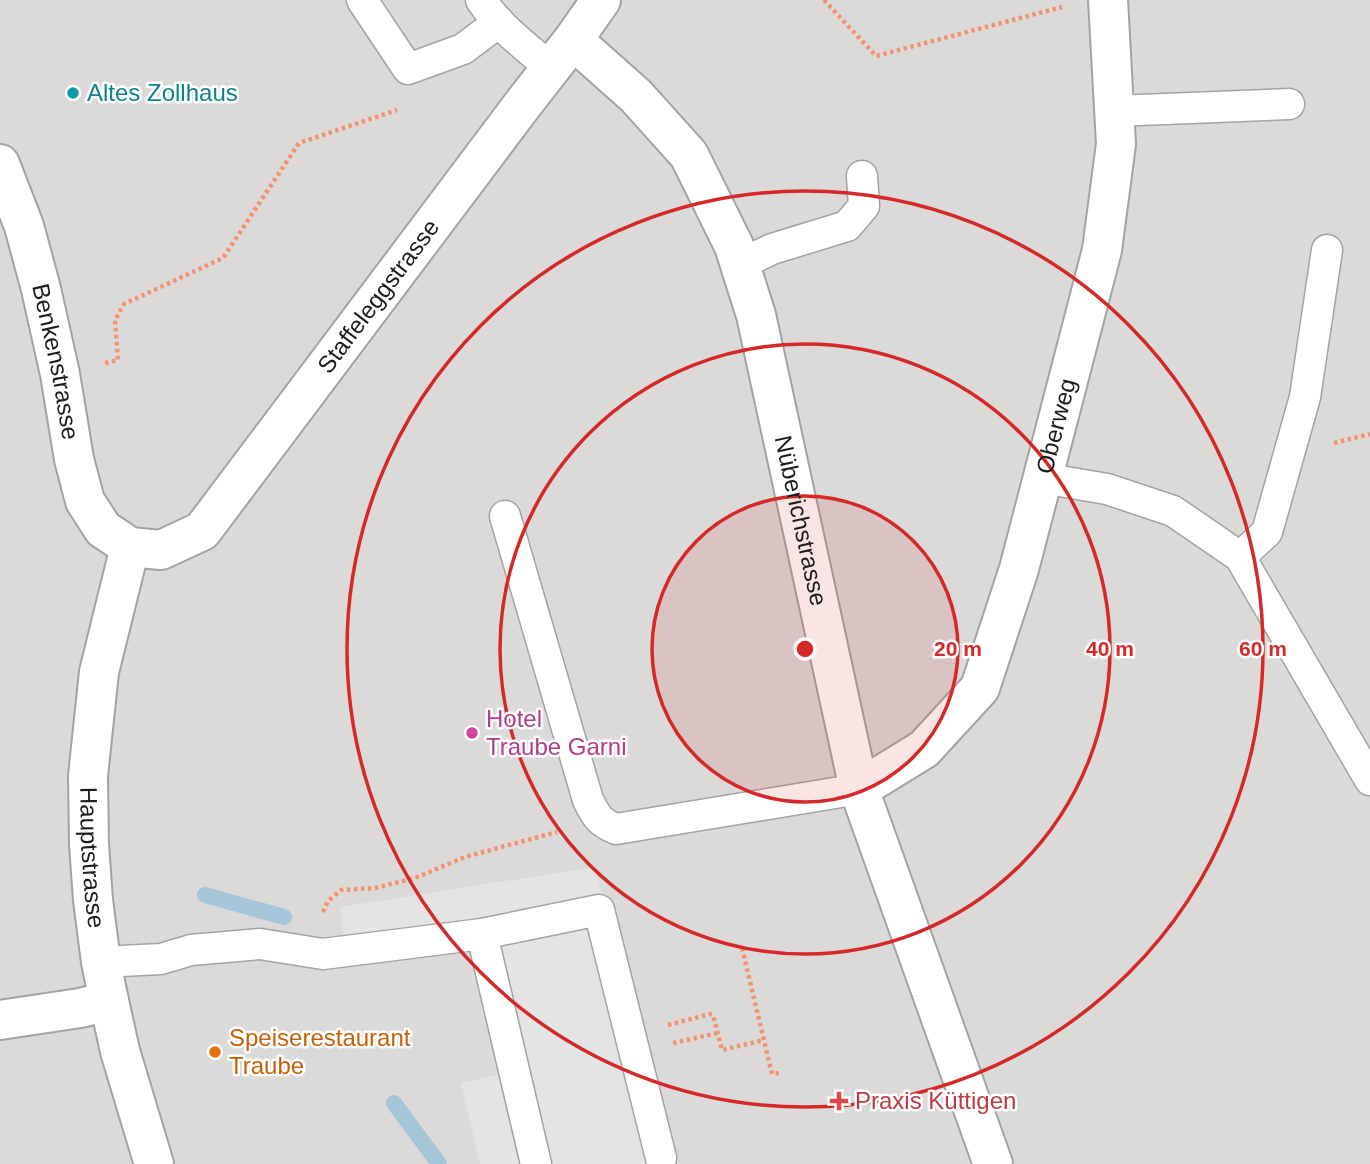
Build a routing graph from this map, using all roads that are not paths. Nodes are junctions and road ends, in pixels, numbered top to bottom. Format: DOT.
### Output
graph roads {
  1 [pos="362,0"];
  2 [pos="601,0"];
  3 [pos="1108,0"];
  4 [pos="493,9"];
  5 [pos="562,54"];
  6 [pos="1289,104"];
  7 [pos="1115,111"];
  8 [pos="0,164"];
  9 [pos="862,176"];
  10 [pos="1327,250"];
  11 [pos="741,264"];
  12 [pos="1042,478"];
  13 [pos="505,516"];
  14 [pos="130,547"];
  15 [pos="1240,557"];
  16 [pos="1370,780"];
  17 [pos="859,789"];
  18 [pos="482,934"];
  19 [pos="101,961"];
  20 [pos="109,1001"];
  21 [pos="0,1020"];
  22 [pos="657,1159"];
  23 [pos="154,1164"];
  24 [pos="536,1164"];
  25 [pos="993,1164"];
  1 -- 4 [label="lane"];
  2 -- 5 [label="street, Staffeleggstrasse"];
  3 -- 7 [label="street, Oberweg"];
  4 -- 5 [label="lane"];
  5 -- 11 [label="street, Nüberichstrasse"];
  5 -- 14 [label="street, Staffeleggstrasse"];
  6 -- 7 [label="lane"];
  7 -- 12 [label="street, Oberweg"];
  8 -- 14 [label="street, Benkenstrasse"];
  9 -- 11 [label="lane"];
  10 -- 15 [label="lane"];
  11 -- 17 [label="street, Nüberichstrasse"];
  12 -- 15 [label="lane"];
  12 -- 17 [label="street, Oberweg"];
  13 -- 17 [label="lane"];
  14 -- 19 [label="street, Hauptstrasse"];
  15 -- 16 [label="lane"];
  17 -- 25 [label="street, Nüberichstrasse"];
  18 -- 19 [label="lane"];
  18 -- 22 [label="lane"];
  18 -- 24 [label="lane"];
  19 -- 20 [label="street, Hauptstrasse"];
  20 -- 21 [label="street"];
  20 -- 23 [label="street, Hauptstrasse"];
}
